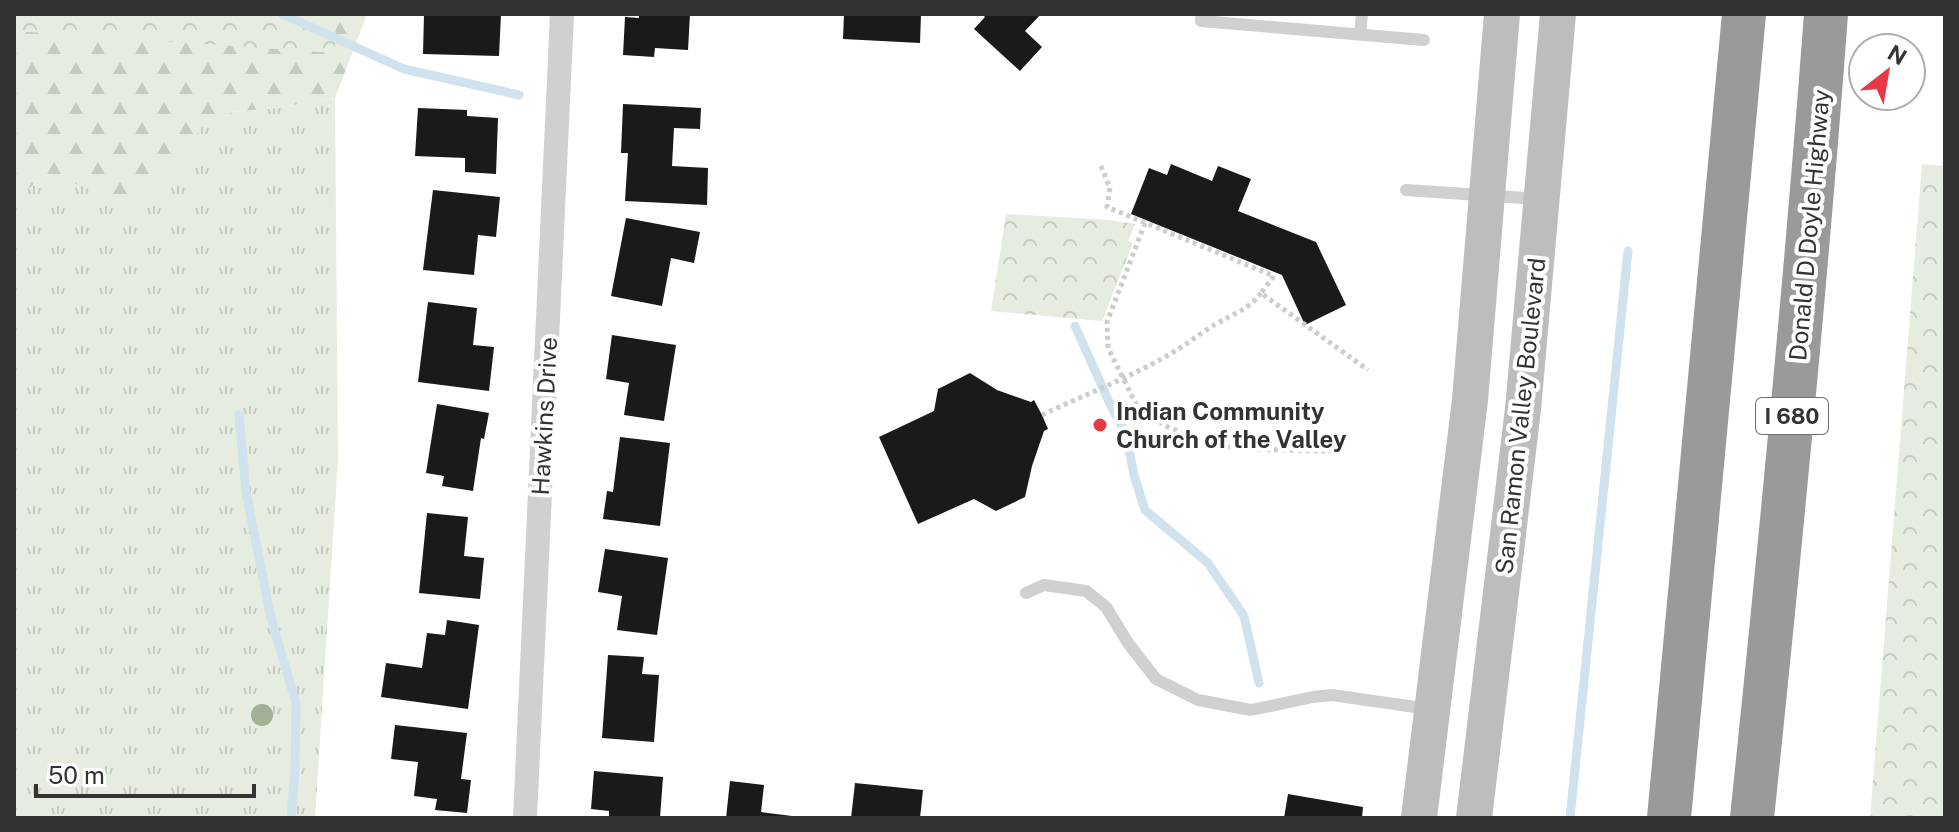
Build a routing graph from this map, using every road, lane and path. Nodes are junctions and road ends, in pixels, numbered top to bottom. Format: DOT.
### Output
graph roads {
  1 [pos="562,14"];
  2 [pos="1201,14"];
  3 [pos="1362,14"];
  4 [pos="1502,14"];
  5 [pos="1558,14"];
  6 [pos="1744,14"];
  7 [pos="1826,14"];
  8 [pos="1360,34"];
  9 [pos="1424,40"];
  10 [pos="1101,166"];
  11 [pos="1406,190"];
  12 [pos="1487,194"];
  13 [pos="1542,199"];
  14 [pos="1145,223"];
  15 [pos="1261,293"];
  16 [pos="1368,370"];
  17 [pos="1122,377"];
  18 [pos="1042,415"];
  19 [pos="1325,451"];
  20 [pos="1026,593"];
  21 [pos="1432,709"];
  22 [pos="525,818"];
  23 [pos="1419,818"];
  24 [pos="1474,818"];
  25 [pos="1669,818"];
  26 [pos="1752,818"];
  1 -- 22 [label="street, Hawkins Drive"];
  2 -- 8 [label="lane"];
  3 -- 8 [label="lane"];
  4 -- 12 [label="main road"];
  5 -- 13 [label="main road, San Ramon Valley Boulevard"];
  6 -- 25 [label="highway"];
  7 -- 26 [label="highway, Donald D Doyle Highway / I 680"];
  8 -- 9 [label="lane"];
  10 -- 14 [label="path"];
  11 -- 12 [label="lane"];
  12 -- 13 [label="lane"];
  12 -- 21 [label="main road"];
  13 -- 24 [label="main road, San Ramon Valley Boulevard"];
  14 -- 15 [label="path"];
  14 -- 17 [label="path"];
  15 -- 16 [label="path"];
  15 -- 17 [label="path"];
  17 -- 18 [label="path"];
  17 -- 19 [label="path"];
  20 -- 21 [label="lane"];
  21 -- 23 [label="main road"];
}
